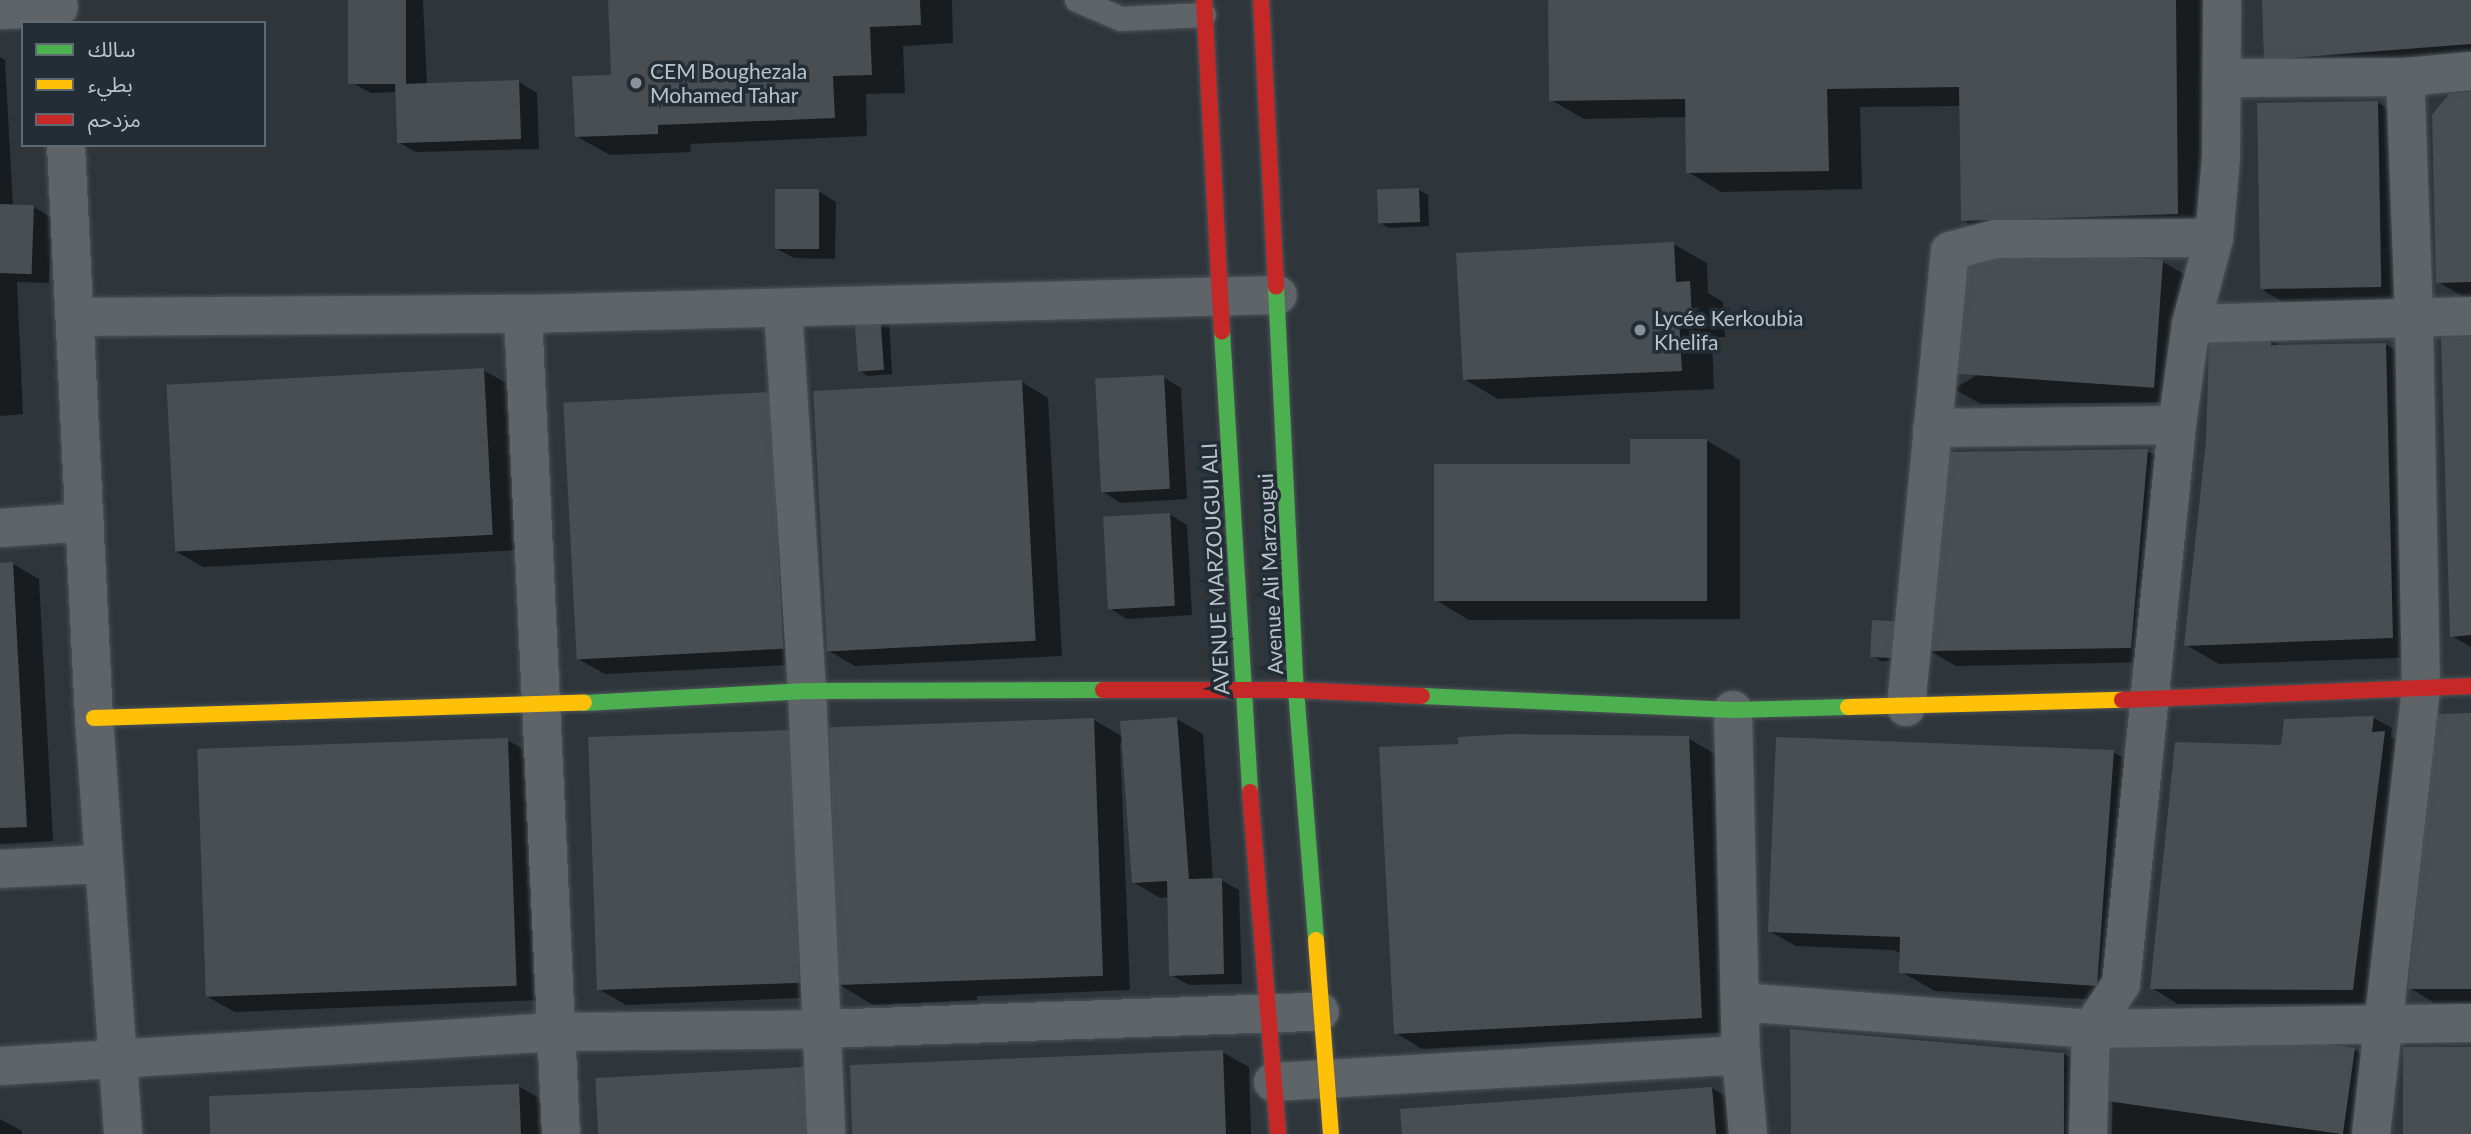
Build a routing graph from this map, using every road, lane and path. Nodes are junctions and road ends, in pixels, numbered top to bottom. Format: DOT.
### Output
graph roads {
  1 [pos="1077,0"];
  2 [pos="2222,0"];
  3 [pos="1262,6"];
  4 [pos="1204,7"];
  5 [pos="0,10"];
  6 [pos="59,10"];
  7 [pos="2471,71"];
  8 [pos="2405,77"];
  9 [pos="2223,78"];
  10 [pos="66,147"];
  11 [pos="2214,238"];
  12 [pos="1278,295"];
  13 [pos="1220,298"];
  14 [pos="783,309"];
  15 [pos="523,314"];
  16 [pos="2471,316"];
  17 [pos="75,317"];
  18 [pos="2414,317"];
  19 [pos="2190,324"];
  20 [pos="2176,425"];
  21 [pos="1932,428"];
  22 [pos="85,522"];
  23 [pos="0,527"];
  24 [pos="2471,686"];
  25 [pos="2421,687"];
  26 [pos="1242,690"];
  27 [pos="1296,690"];
  28 [pos="807,691"];
  29 [pos="2148,699"];
  30 [pos="543,705"];
  31 [pos="1906,707"];
  32 [pos="1734,710"];
  33 [pos="94,718"];
  34 [pos="103,864"];
  35 [pos="0,869"];
  36 [pos="1740,1002"];
  37 [pos="1320,1012"];
  38 [pos="1268,1014"];
  39 [pos="2471,1023"];
  40 [pos="2383,1024"];
  41 [pos="822,1029"];
  42 [pos="2091,1029"];
  43 [pos="556,1032"];
  44 [pos="1741,1055"];
  45 [pos="118,1058"];
  46 [pos="0,1066"];
  47 [pos="1326,1081"];
  48 [pos="1273,1082"];
  49 [pos="123,1134"];
  50 [pos="561,1134"];
  51 [pos="826,1134"];
  52 [pos="1278,1134"];
  53 [pos="1331,1134"];
  54 [pos="1748,1134"];
  55 [pos="2088,1134"];
  56 [pos="2371,1134"];
  1 -- 4 [label="lane"];
  2 -- 9 [label="street"];
  3 -- 12 [label="street, Avenue Ali Marzougui"];
  4 -- 13 [label="street, AVENUE MARZOUGUI ALI"];
  5 -- 6 [label="street"];
  7 -- 8 [label="street"];
  8 -- 9 [label="street"];
  8 -- 18 [label="street"];
  9 -- 11 [label="street"];
  10 -- 17 [label="street"];
  11 -- 19 [label="street"];
  11 -- 21 [label="street"];
  12 -- 13 [label="street"];
  12 -- 27 [label="street, Avenue Ali Marzougui"];
  13 -- 14 [label="street"];
  13 -- 26 [label="street, AVENUE MARZOUGUI ALI"];
  14 -- 15 [label="street"];
  14 -- 28 [label="street"];
  15 -- 17 [label="street"];
  15 -- 30 [label="street"];
  16 -- 18 [label="street"];
  17 -- 22 [label="street"];
  18 -- 19 [label="street"];
  18 -- 25 [label="street"];
  19 -- 20 [label="street"];
  20 -- 21 [label="street"];
  20 -- 29 [label="street"];
  21 -- 31 [label="street"];
  22 -- 23 [label="street"];
  22 -- 33 [label="street"];
  24 -- 25 [label="street"];
  25 -- 29 [label="street"];
  25 -- 40 [label="street"];
  26 -- 27 [label="street"];
  26 -- 28 [label="street"];
  26 -- 38 [label="street, AVENUE MARZOUGUI ALI"];
  27 -- 32 [label="street"];
  27 -- 37 [label="street, Avenue Ali Marzougui"];
  28 -- 30 [label="street"];
  28 -- 41 [label="street"];
  29 -- 31 [label="street"];
  29 -- 42 [label="street"];
  30 -- 33 [label="street"];
  30 -- 43 [label="street"];
  31 -- 32 [label="street"];
  32 -- 36 [label="street"];
  33 -- 34 [label="street"];
  34 -- 35 [label="street"];
  34 -- 45 [label="street"];
  36 -- 42 [label="street"];
  36 -- 44 [label="street"];
  37 -- 38 [label="street"];
  37 -- 47 [label="street, Avenue Ali Marzougui"];
  38 -- 41 [label="street"];
  38 -- 48 [label="street, AVENUE MARZOUGUI ALI"];
  39 -- 40 [label="street"];
  40 -- 42 [label="street"];
  40 -- 56 [label="street"];
  41 -- 43 [label="street"];
  41 -- 51 [label="street"];
  42 -- 55 [label="street"];
  43 -- 45 [label="street"];
  43 -- 50 [label="street"];
  44 -- 47 [label="street"];
  44 -- 54 [label="street"];
  45 -- 46 [label="street"];
  45 -- 49 [label="street"];
  47 -- 48 [label="street"];
  47 -- 53 [label="street, Avenue Ali Marzougui"];
  48 -- 52 [label="street, AVENUE MARZOUGUI ALI"];
}
